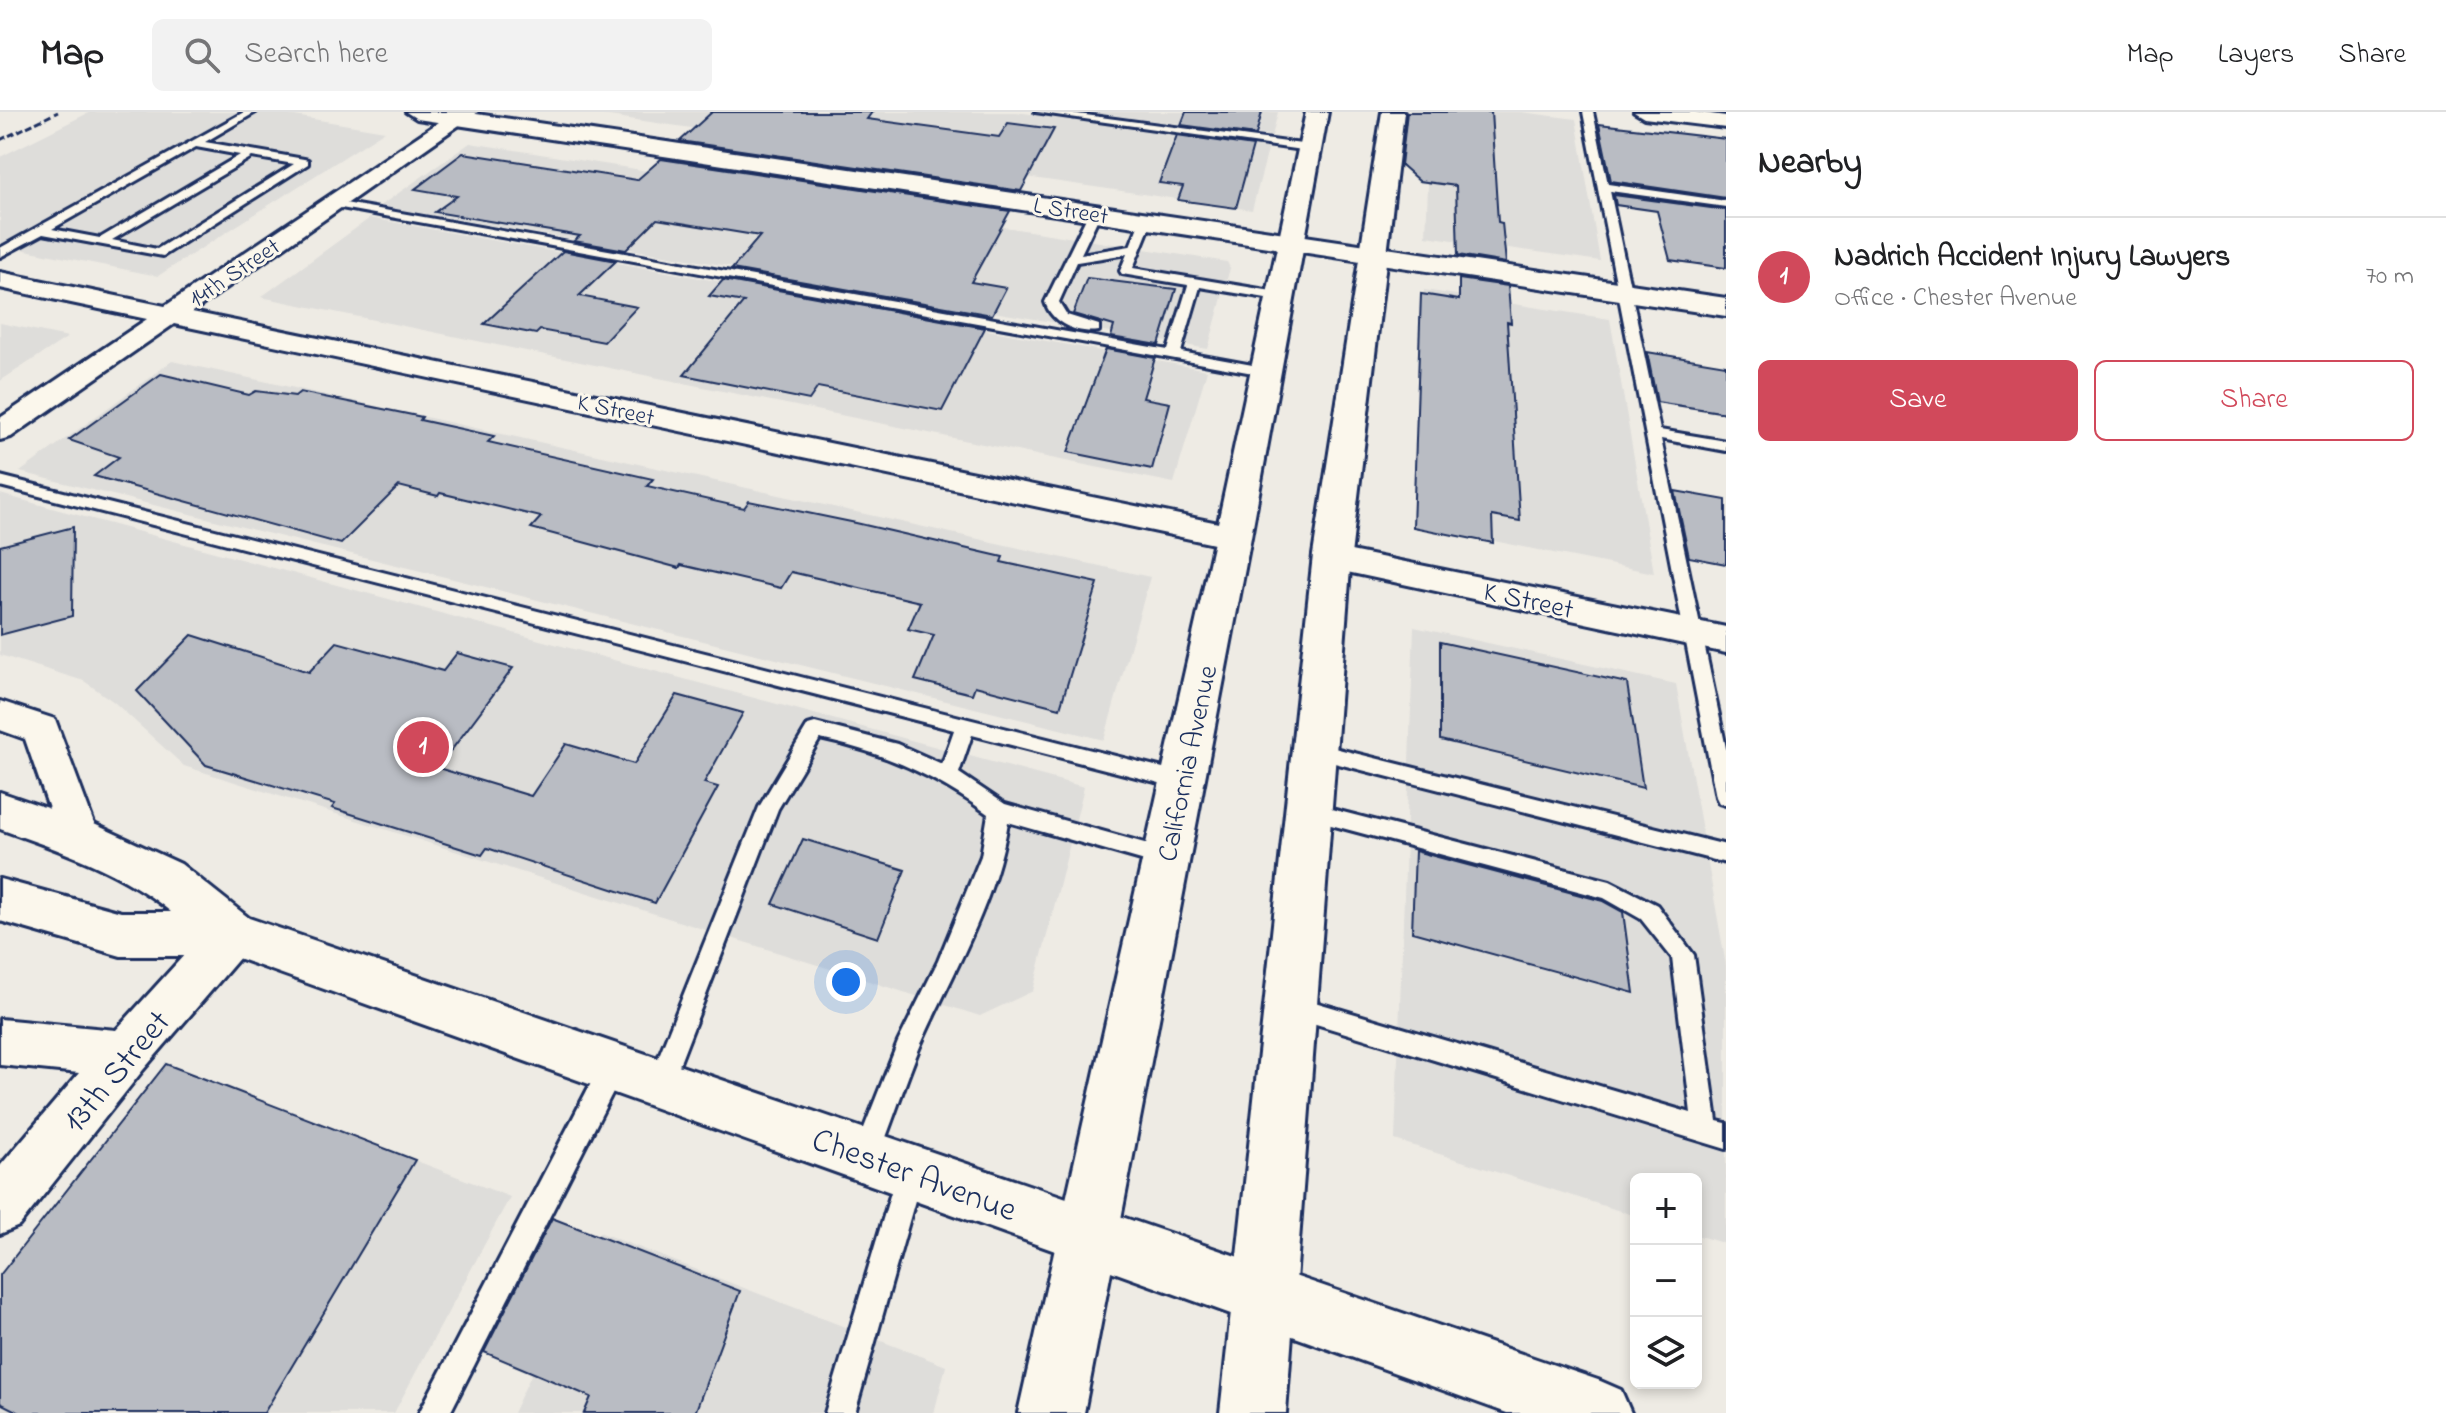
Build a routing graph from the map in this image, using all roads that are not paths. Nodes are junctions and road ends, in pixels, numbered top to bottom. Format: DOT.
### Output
graph roads {
  1 [pos="251,112"];
  2 [pos="417,112"];
  3 [pos="1040,112"];
  4 [pos="1317,112"];
  5 [pos="1393,112"];
  6 [pos="1588,112"];
  7 [pos="1644,112"];
  8 [pos="464,115"];
  9 [pos="1726,122"];
  10 [pos="195,144"];
  11 [pos="1309,148"];
  12 [pos="250,153"];
  13 [pos="1603,187"];
  14 [pos="334,204"];
  15 [pos="1726,204"];
  16 [pos="1094,214"];
  17 [pos="1146,221"];
  18 [pos="41,230"];
  19 [pos="101,242"];
  20 [pos="1290,243"];
  21 [pos="1135,249"];
  22 [pos="0,253"];
  23 [pos="1373,256"];
  24 [pos="1073,259"];
  25 [pos="0,280"];
  26 [pos="1195,282"];
  27 [pos="1624,291"];
  28 [pos="1278,296"];
  29 [pos="1726,307"];
  30 [pos="169,316"];
  31 [pos="1126,334"];
  32 [pos="1145,337"];
  33 [pos="1174,349"];
  34 [pos="1264,371"];
  35 [pos="0,431"];
  36 [pos="1652,433"];
  37 [pos="1726,446"];
  38 [pos="0,481"];
  39 [pos="1233,537"];
  40 [pos="1331,558"];
  41 [pos="1709,637"];
  42 [pos="0,715"];
  43 [pos="966,725"];
  44 [pos="1314,751"];
  45 [pos="948,775"];
  46 [pos="1183,781"];
  47 [pos="1726,797"];
  48 [pos="0,810"];
  49 [pos="999,811"];
  50 [pos="1308,811"];
  51 [pos="78,837"];
  52 [pos="1726,854"];
  53 [pos="1166,858"];
  54 [pos="0,900"];
  55 [pos="232,934"];
  56 [pos="1291,1006"];
  57 [pos="0,1042"];
  58 [pos="126,1054"];
  59 [pos="636,1076"];
  60 [pos="1716,1133"];
  61 [pos="888,1164"];
  62 [pos="0,1207"];
  63 [pos="1089,1235"];
  64 [pos="1264,1297"];
  65 [pos="1506,1397"];
  66 [pos="434,1413"];
  67 [pos="840,1413"];
  68 [pos="1051,1413"];
  69 [pos="1253,1413"];
  70 [pos="1598,1413"];
  1 -- 10 [label="lane"];
  2 -- 8 [label="main road, L Street"];
  3 -- 11 [label="lane"];
  4 -- 11 [label="main road, California Avenue"];
  5 -- 23 [label="main road"];
  6 -- 13 [label="lane"];
  7 -- 9 [label="street"];
  8 -- 14 [label="street, 14th Street"];
  8 -- 16 [label="main road, L Street"];
  10 -- 12 [label="lane"];
  10 -- 18 [label="lane"];
  11 -- 20 [label="main road, California Avenue"];
  12 -- 19 [label="lane"];
  12 -- 19 [label="lane"];
  13 -- 15 [label="lane"];
  13 -- 27 [label="lane"];
  14 -- 30 [label="street, 14th Street"];
  14 -- 33 [label="lane"];
  16 -- 17 [label="main road, L Street"];
  16 -- 24 [label="lane"];
  17 -- 20 [label="main road, L Street"];
  17 -- 21 [label="lane"];
  18 -- 19 [label="lane"];
  18 -- 22 [label="lane"];
  20 -- 23 [label="main road, L Street"];
  20 -- 28 [label="main road, California Avenue"];
  21 -- 24 [label="lane"];
  21 -- 26 [label="lane"];
  23 -- 27 [label="main road, L Street"];
  23 -- 40 [label="main road"];
  24 -- 31 [label="lane"];
  25 -- 30 [label="street, K Street"];
  26 -- 28 [label="lane"];
  26 -- 33 [label="lane"];
  27 -- 29 [label="main road, L Street"];
  27 -- 36 [label="lane"];
  28 -- 34 [label="main road, California Avenue"];
  30 -- 35 [label="street, 14th Street"];
  30 -- 39 [label="street, K Street"];
  32 -- 33 [label="lane"];
  33 -- 34 [label="lane"];
  34 -- 39 [label="main road, California Avenue"];
  36 -- 37 [label="lane"];
  36 -- 41 [label="lane"];
  38 -- 43 [label="lane"];
  39 -- 46 [label="main road, California Avenue"];
  40 -- 41 [label="street, K Street"];
  40 -- 44 [label="main road"];
  41 -- 47 [label="lane"];
  42 -- 51 [label="street"];
  43 -- 45 [label="lane"];
  43 -- 46 [label="lane"];
  44 -- 50 [label="main road"];
  44 -- 52 [label="lane"];
  45 -- 49 [label="lane"];
  45 -- 59 [label="lane"];
  46 -- 53 [label="main road, California Avenue"];
  48 -- 51 [label="main road, Chester Avenue"];
  49 -- 53 [label="lane"];
  49 -- 61 [label="lane"];
  50 -- 56 [label="main road"];
  50 -- 60 [label="lane"];
  51 -- 55 [label="main road, Chester Avenue"];
  53 -- 63 [label="main road, California Avenue"];
  54 -- 55 [label="main road, Chester Avenue"];
  55 -- 58 [label="street, 13th Street"];
  55 -- 59 [label="main road, Chester Avenue"];
  56 -- 60 [label="lane"];
  56 -- 64 [label="main road"];
  57 -- 58 [label="street"];
  58 -- 62 [label="street, 13th Street"];
  59 -- 61 [label="main road, Chester Avenue"];
  59 -- 66 [label="lane"];
  61 -- 63 [label="main road, Chester Avenue"];
  61 -- 67 [label="lane"];
  63 -- 64 [label="main road, Chester Avenue"];
  63 -- 68 [label="main road, California Avenue"];
  64 -- 65 [label="main road, Chester Avenue"];
  64 -- 69 [label="main road"];
  65 -- 70 [label="main road, Chester Avenue"];
}
